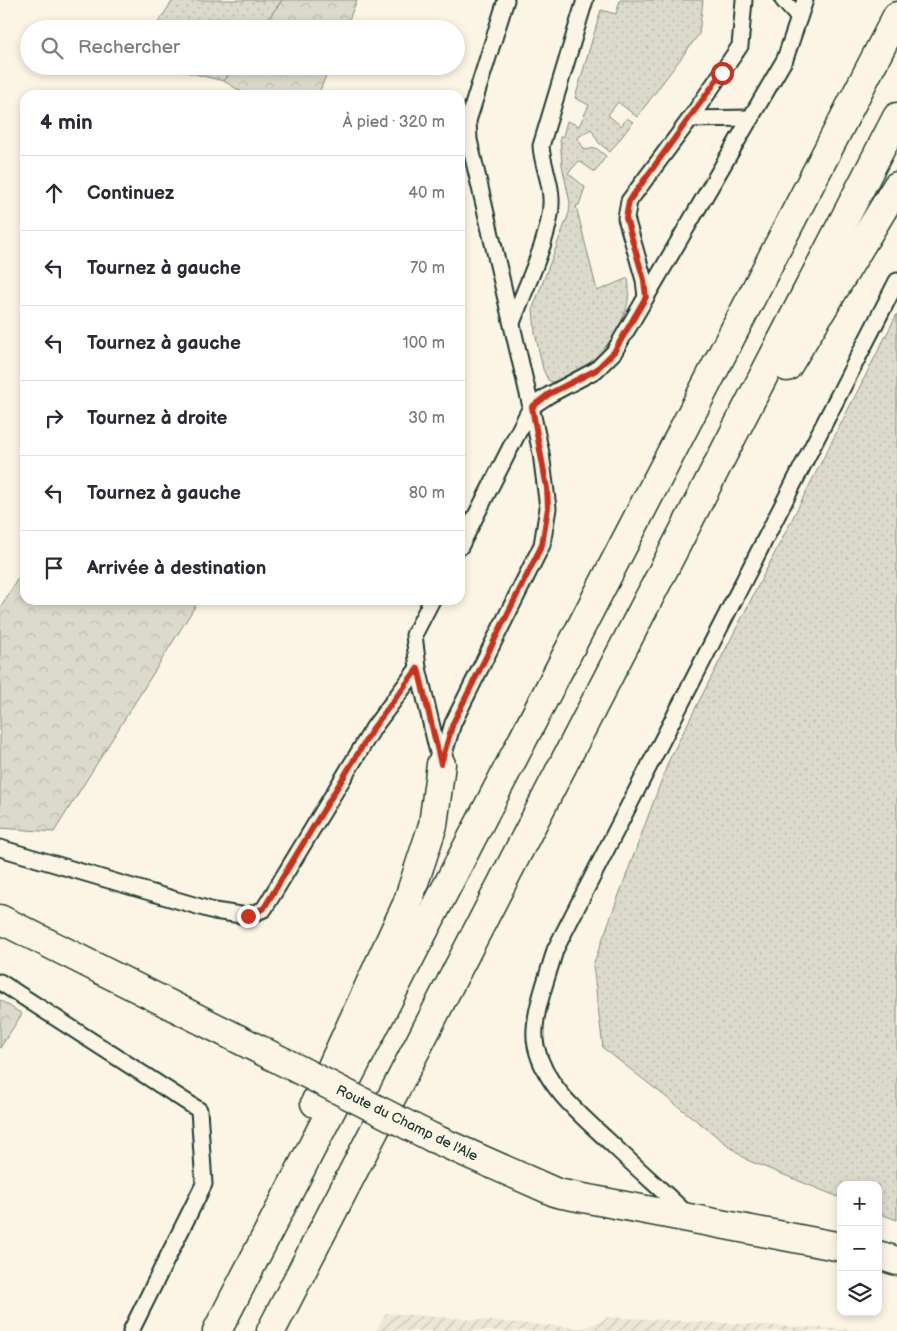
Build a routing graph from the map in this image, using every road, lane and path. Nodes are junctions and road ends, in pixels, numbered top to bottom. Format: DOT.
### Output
graph roads {
  1 [pos="506,0"];
  2 [pos="586,0"];
  3 [pos="744,0"];
  4 [pos="784,0"];
  5 [pos="806,0"];
  6 [pos="897,16"];
  7 [pos="799,18"];
  8 [pos="897,117"];
  9 [pos="752,118"];
  10 [pos="690,119"];
  11 [pos="897,186"];
  12 [pos="897,282"];
  13 [pos="646,297"];
  14 [pos="512,323"];
  15 [pos="532,407"];
  16 [pos="465,537"];
  17 [pos="429,605"];
  18 [pos="639,618"];
  19 [pos="418,668"];
  20 [pos="441,764"];
  21 [pos="0,848"];
  22 [pos="0,919"];
  23 [pos="0,982"];
  24 [pos="695,1221"];
  25 [pos="837,1246"];
  26 [pos="882,1256"];
  27 [pos="897,1261"];
  28 [pos="131,1331"];
  29 [pos="206,1331"];
  30 [pos="217,1331"];
  31 [pos="271,1331"];
  1 -- 14 [label="lane"];
  2 -- 14 [label="lane"];
  3 -- 10 [label="lane"];
  4 -- 7 [label="lane"];
  5 -- 7 [label="lane"];
  6 -- 30 [label="main road"];
  7 -- 9 [label="lane"];
  8 -- 18 [label="main road"];
  9 -- 10 [label="lane"];
  9 -- 13 [label="lane"];
  10 -- 13 [label="lane"];
  11 -- 18 [label="main road"];
  12 -- 24 [label="lane"];
  13 -- 15 [label="lane"];
  14 -- 15 [label="lane"];
  15 -- 16 [label="lane"];
  15 -- 20 [label="lane"];
  17 -- 19 [label="lane"];
  18 -- 31 [label="main road"];
  19 -- 20 [label="lane"];
  19 -- 21 [label="lane"];
  20 -- 29 [label="main road"];
  22 -- 24 [label="main road, Route du Champ de l'Ale, bridge"];
  23 -- 28 [label="lane"];
  24 -- 25 [label="main road, Route du Champ de l'Ale"];
  26 -- 27 [label="main road"];
}
